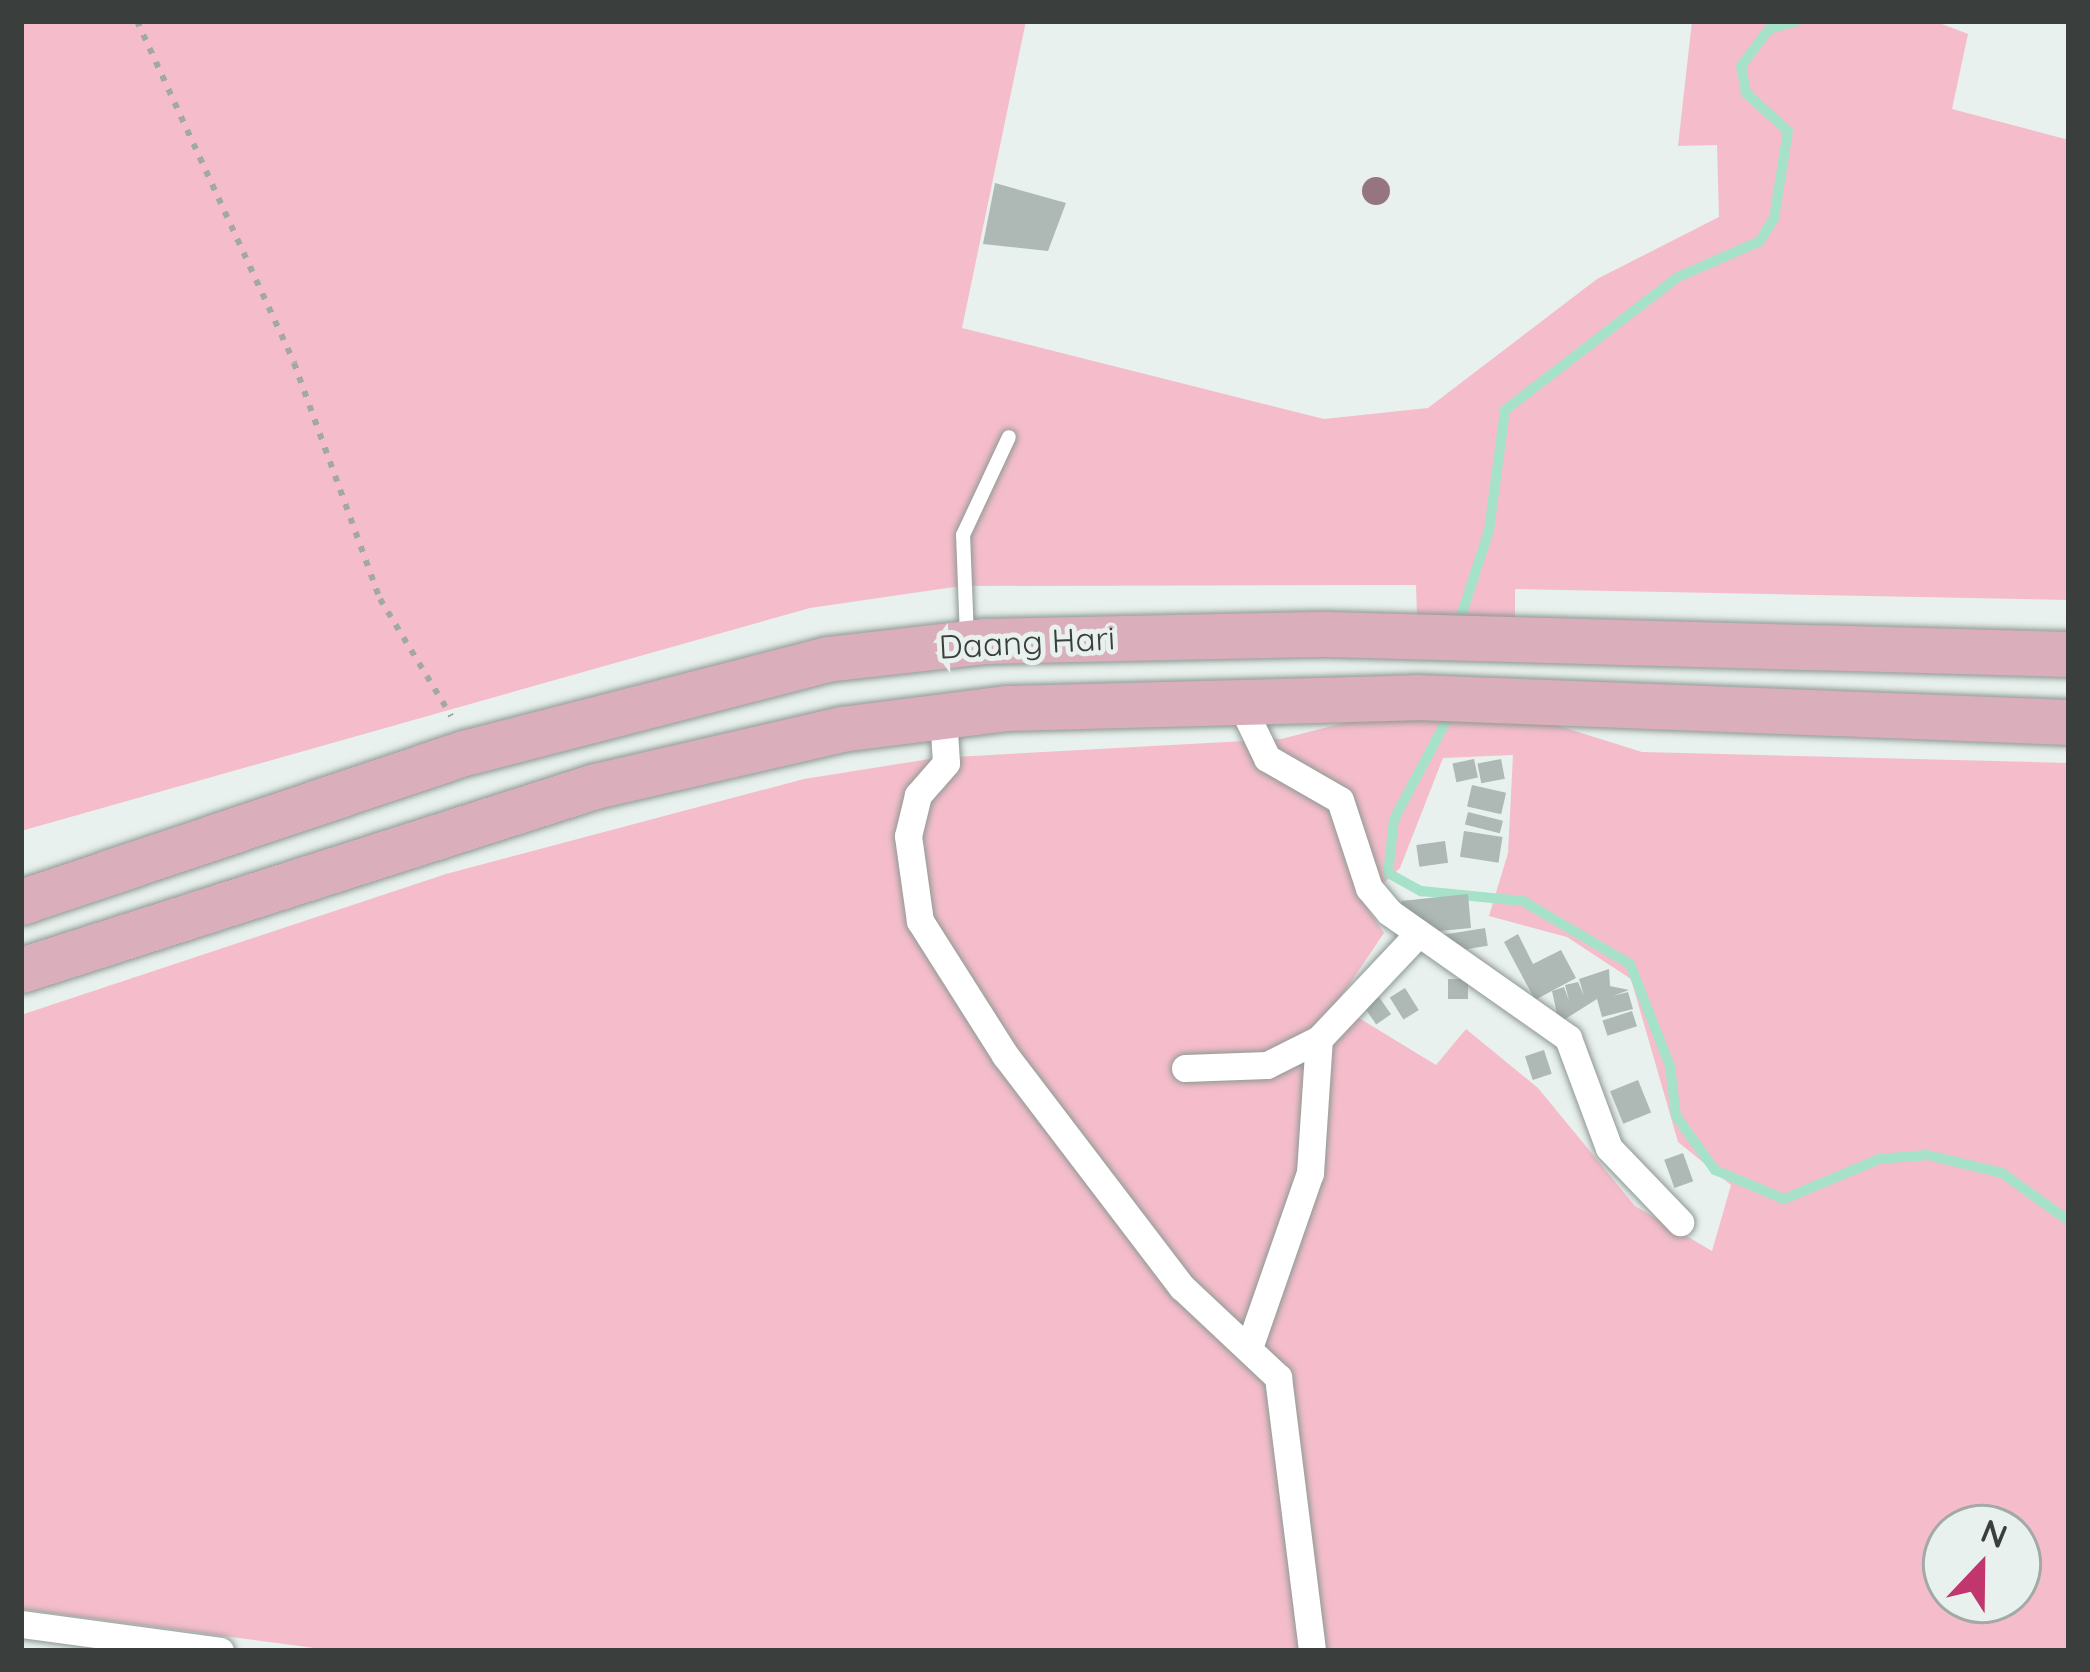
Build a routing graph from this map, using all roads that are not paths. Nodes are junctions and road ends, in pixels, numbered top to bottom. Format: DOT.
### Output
graph roads {
  1 [pos="1009,437"];
  2 [pos="968,643"];
  3 [pos="2069,654"];
  4 [pos="1241,704"];
  5 [pos="943,716"];
  6 [pos="2069,722"];
  7 [pos="21,902"];
  8 [pos="1414,938"];
  9 [pos="21,970"];
  10 [pos="1319,1039"];
  11 [pos="1184,1068"];
  12 [pos="1680,1222"];
  13 [pos="1251,1342"];
  14 [pos="21,1624"];
  15 [pos="220,1651"];
  16 [pos="1312,1651"];
  1 -- 2 [label="lane"];
  2 -- 3 [label="main road, Daang Hari"];
  2 -- 7 [label="main road, Daang Hari"];
  4 -- 5 [label="main road, Daang Hari"];
  4 -- 6 [label="main road, Daang Hari"];
  4 -- 8 [label="street"];
  5 -- 9 [label="main road, Daang Hari"];
  5 -- 13 [label="street"];
  8 -- 10 [label="street"];
  8 -- 12 [label="street"];
  10 -- 11 [label="street"];
  10 -- 13 [label="street"];
  13 -- 16 [label="street"];
  14 -- 15 [label="street"];
}
